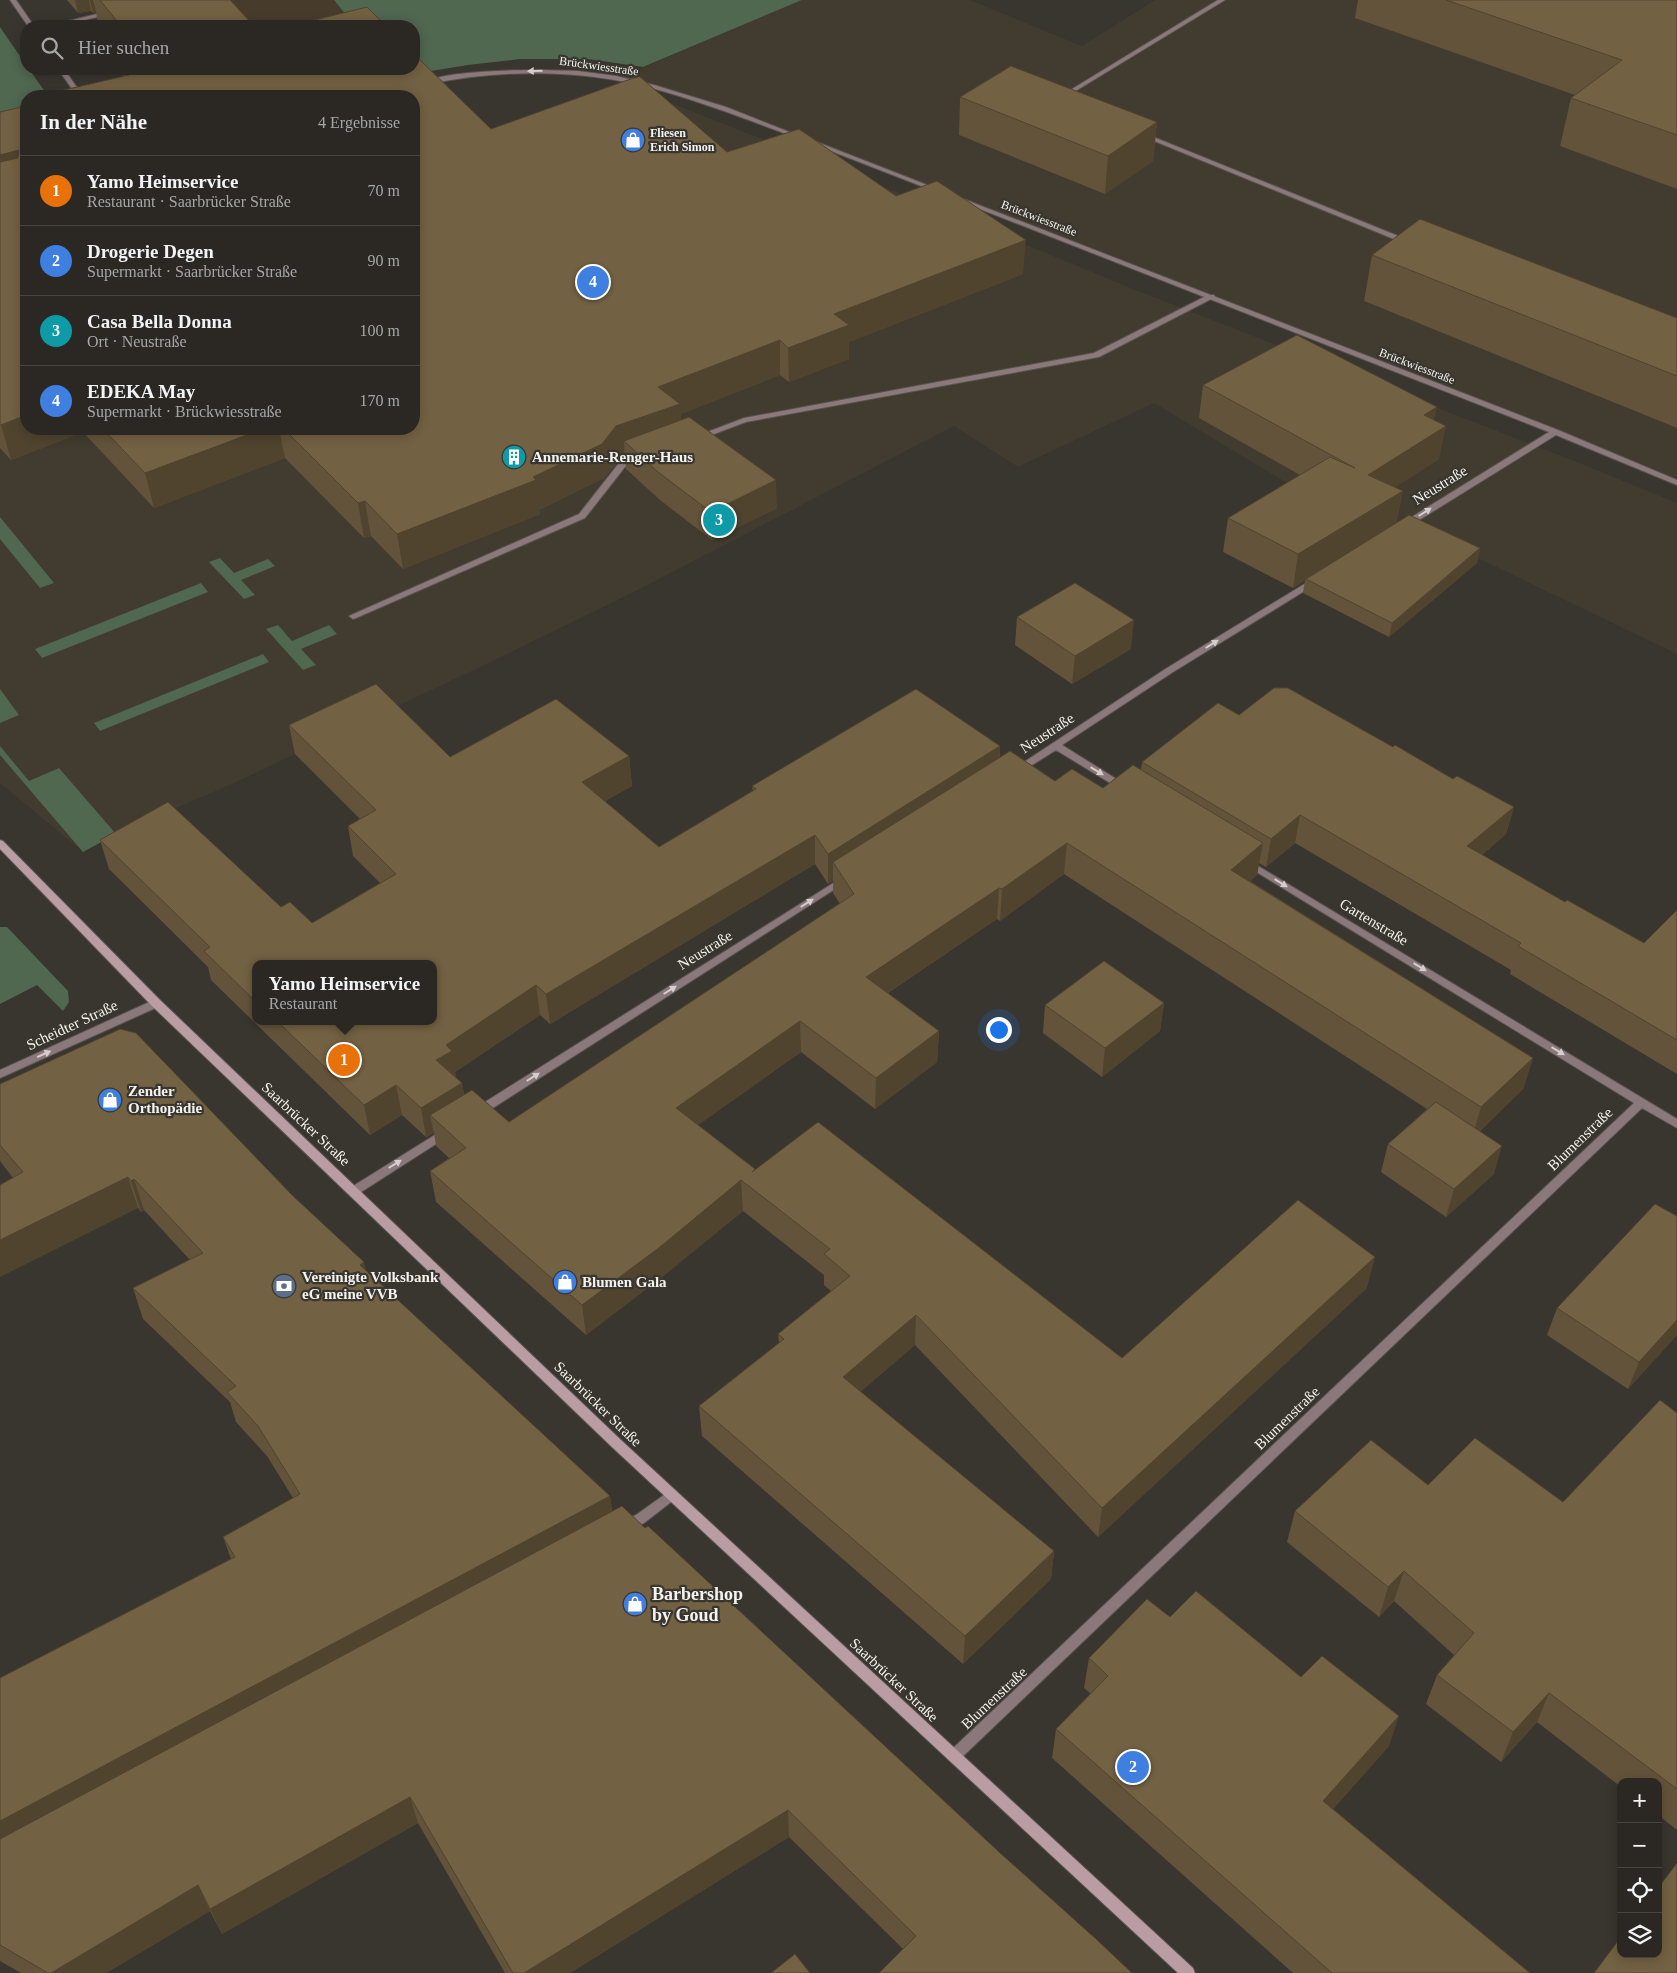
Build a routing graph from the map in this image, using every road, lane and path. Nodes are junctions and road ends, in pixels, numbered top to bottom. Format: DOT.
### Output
graph roads {
  1 [pos="13,0"];
  2 [pos="1222,0"];
  3 [pos="117,11"];
  4 [pos="27,20"];
  5 [pos="77,20"];
  6 [pos="65,75"];
  7 [pos="418,85"];
  8 [pos="76,90"];
  9 [pos="1067,104"];
  10 [pos="1140,134"];
  11 [pos="942,192"];
  12 [pos="951,196"];
  13 [pos="1418,246"];
  14 [pos="1211,297"];
  15 [pos="1555,432"];
  16 [pos="687,441"];
  17 [pos="650,455"];
  18 [pos="1677,483"];
  19 [pos="1400,528"];
  20 [pos="1323,575"];
  21 [pos="352,616"];
  22 [pos="1055,746"];
  23 [pos="1012,773"];
  24 [pos="1132,792"];
  25 [pos="0,843"];
  26 [pos="1242,859"];
  27 [pos="852,875"];
  28 [pos="156,1003"];
  29 [pos="0,1074"];
  30 [pos="1641,1102"];
  31 [pos="1677,1124"];
  32 [pos="354,1191"];
  33 [pos="671,1494"];
  34 [pos="618,1530"];
  35 [pos="954,1756"];
  36 [pos="1188,1973"];
  1 -- 4 [label="street"];
  2 -- 9 [label="street"];
  3 -- 5 [label="street"];
  6 -- 8 [label="street"];
  11 -- 7 [label="street, Brückwiesstraße, one-way"];
  10 -- 13 [label="street"];
  12 -- 14 [label="street, Brückwiesstraße"];
  14 -- 15 [label="street, Brückwiesstraße"];
  14 -- 16 [label="street"];
  15 -- 18 [label="street, Brückwiesstraße"];
  19 -- 15 [label="street, Neustraße, one-way"];
  17 -- 21 [label="street"];
  22 -- 20 [label="street, Neustraße, one-way"];
  22 -- 23 [label="street, Neustraße"];
  22 -- 24 [label="street, one-way"];
  25 -- 28 [label="main road, Saarbrücker Straße"];
  26 -- 30 [label="street, Gartenstraße, one-way"];
  32 -- 27 [label="street, Neustraße, one-way"];
  29 -- 28 [label="street, Scheidter Straße, one-way"];
  28 -- 32 [label="main road, Saarbrücker Straße"];
  30 -- 31 [label="street, Gartenstraße"];
  30 -- 35 [label="street, Blumenstraße"];
  32 -- 33 [label="main road, Saarbrücker Straße"];
  33 -- 34 [label="street"];
  33 -- 35 [label="main road, Saarbrücker Straße"];
  35 -- 36 [label="main road, Saarbrücker Straße"];
}
